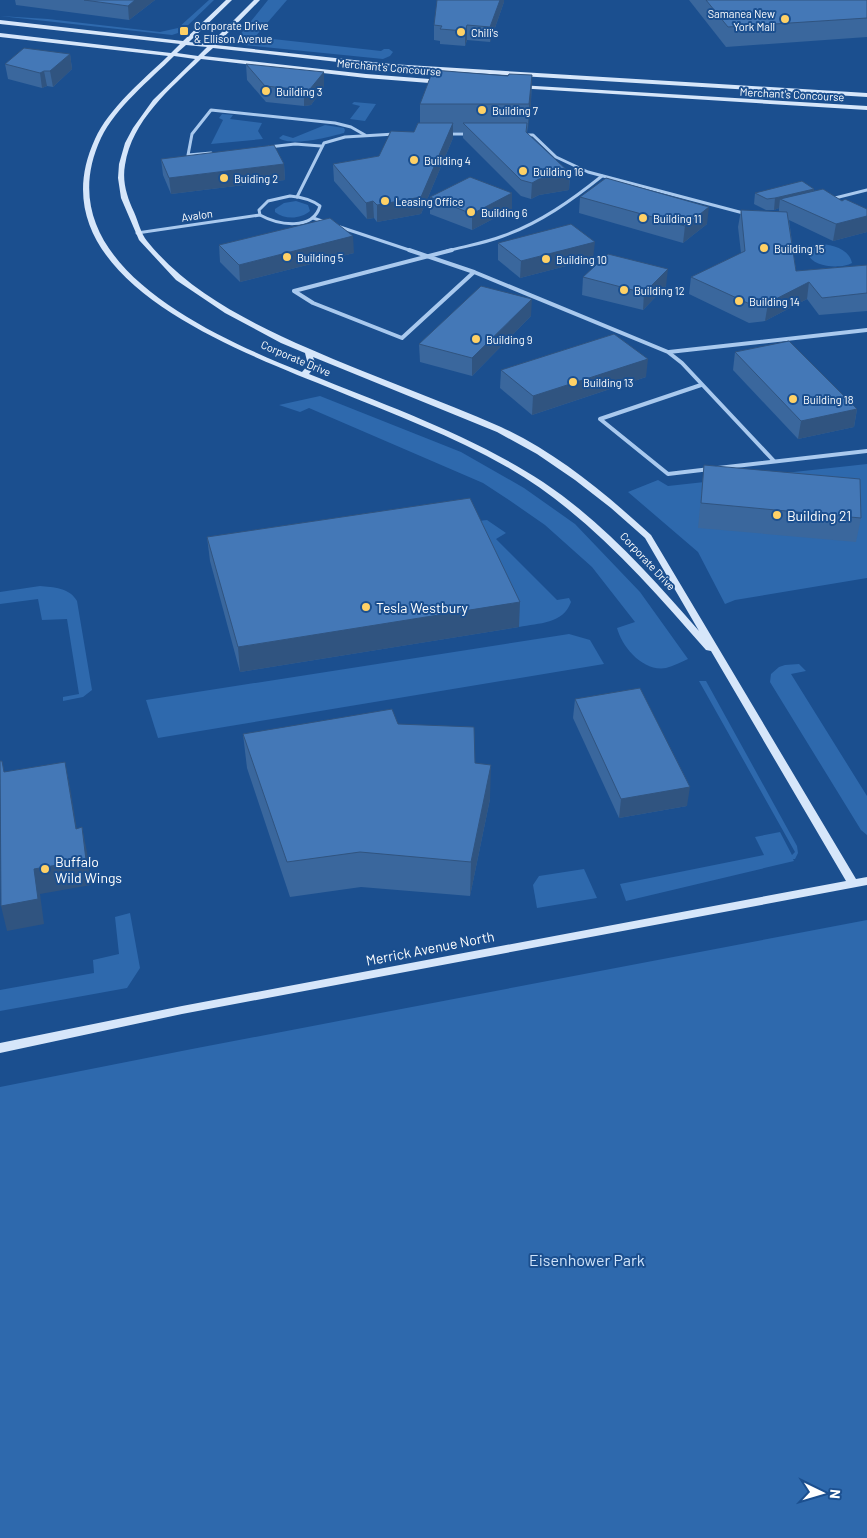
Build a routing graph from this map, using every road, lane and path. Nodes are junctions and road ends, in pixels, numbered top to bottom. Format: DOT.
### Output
graph roads {
  1 [pos="229,0"];
  2 [pos="257,0"];
  3 [pos="0,22"];
  4 [pos="0,34"];
  5 [pos="184,43"];
  6 [pos="212,46"];
  7 [pos="172,55"];
  8 [pos="200,58"];
  9 [pos="449,82"];
  10 [pos="508,86"];
  11 [pos="867,95"];
  12 [pos="867,108"];
  13 [pos="400,134"];
  14 [pos="444,134"];
  15 [pos="476,134"];
  16 [pos="366,135"];
  17 [pos="513,135"];
  18 [pos="321,146"];
  19 [pos="264,147"];
  20 [pos="217,152"];
  21 [pos="602,176"];
  22 [pos="867,190"];
  23 [pos="297,197"];
  24 [pos="830,199"];
  25 [pos="755,214"];
  26 [pos="260,215"];
  27 [pos="313,218"];
  28 [pos="136,233"];
  29 [pos="427,256"];
  30 [pos="474,272"];
  31 [pos="867,330"];
  32 [pos="308,351"];
  33 [pos="668,352"];
  34 [pos="303,375"];
  35 [pos="701,385"];
  36 [pos="867,450"];
  37 [pos="774,462"];
  38 [pos="724,666"];
  39 [pos="867,880"];
  40 [pos="853,883"];
  41 [pos="0,1048"];
  1 -- 5 [label="main road, Corporate Drive"];
  2 -- 6 [label="main road, Corporate Drive"];
  3 -- 5 [label="main road, Merchant's Concourse"];
  4 -- 7 [label="main road, Merchant's Concourse"];
  5 -- 6 [label="main road, Merchant's Concourse"];
  5 -- 7 [label="main road, Corporate Drive"];
  6 -- 8 [label="main road, Corporate Drive"];
  6 -- 11 [label="main road, Merchant's Concourse"];
  7 -- 8 [label="main road, Merchant's Concourse"];
  7 -- 34 [label="main road, Corporate Drive"];
  8 -- 9 [label="main road, Merchant's Concourse"];
  8 -- 28 [label="main road, Corporate Drive"];
  10 -- 12 [label="main road, Merchant's Concourse"];
  13 -- 16 [label="street"];
  14 -- 15 [label="street"];
  16 -- 18 [label="street"];
  16 -- 20 [label="street"];
  17 -- 21 [label="street"];
  18 -- 19 [label="street"];
  18 -- 23 [label="street"];
  21 -- 25 [label="street"];
  21 -- 29 [label="street"];
  22 -- 24 [label="street"];
  23 -- 26 [label="street"];
  23 -- 27 [label="street"];
  26 -- 27 [label="street"];
  26 -- 28 [label="street, Avalon"];
  27 -- 29 [label="street"];
  28 -- 32 [label="main road, Corporate Drive"];
  29 -- 30 [label="street"];
  29 -- 30 [label="street"];
  30 -- 33 [label="street"];
  31 -- 33 [label="street"];
  32 -- 34 [label="main road"];
  32 -- 38 [label="main road, Corporate Drive"];
  33 -- 35 [label="street"];
  34 -- 38 [label="main road, Corporate Drive"];
  35 -- 37 [label="street"];
  35 -- 37 [label="street"];
  36 -- 37 [label="street"];
  38 -- 40 [label="main road, Corporate Drive"];
  39 -- 40 [label="main road, Merrick Avenue North"];
  40 -- 41 [label="main road, Merrick Avenue North"];
}
